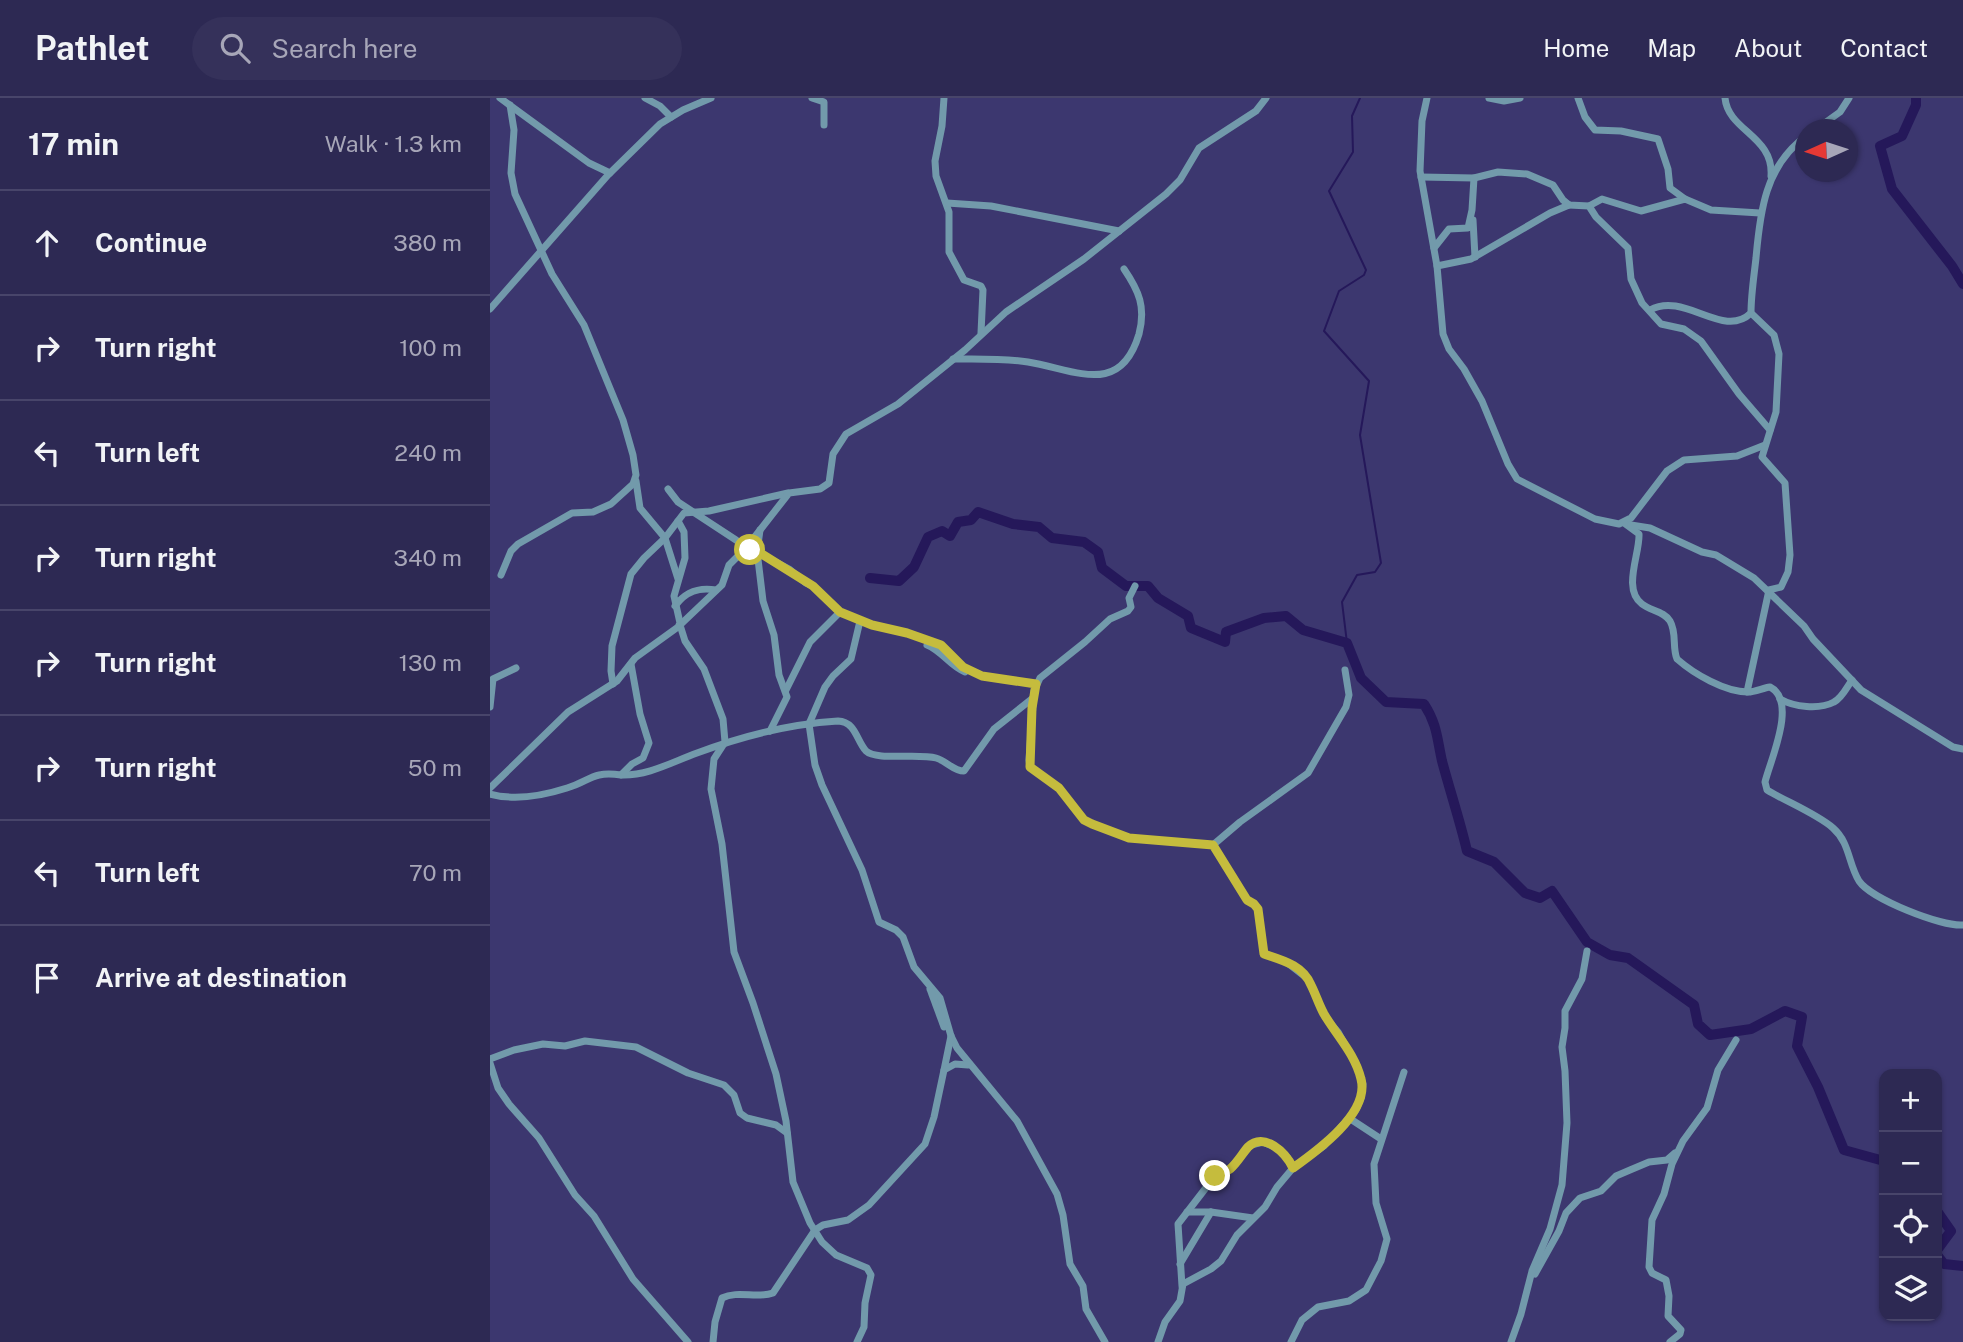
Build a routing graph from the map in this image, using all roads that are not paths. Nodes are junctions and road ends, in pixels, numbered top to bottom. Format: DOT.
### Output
graph roads {
  1 [pos="500,98"];
  2 [pos="645,98"];
  3 [pos="711,98"];
  4 [pos="812,98"];
  5 [pos="944,98"];
  6 [pos="1266,98"];
  7 [pos="1427,98"];
  8 [pos="1489,98"];
  9 [pos="1520,98"];
  10 [pos="1578,98"];
  11 [pos="1725,98"];
  12 [pos="1849,98"];
  13 [pos="510,105"];
  14 [pos="671,117"];
  15 [pos="1830,119"];
  16 [pos="824,125"];
  17 [pos="1795,144"];
  18 [pos="610,173"];
  19 [pos="1421,177"];
  20 [pos="1770,177"];
  21 [pos="1474,178"];
  22 [pos="1685,199"];
  23 [pos="947,203"];
  24 [pos="1569,205"];
  25 [pos="1589,206"];
  26 [pos="1472,210"];
  27 [pos="1760,213"];
  28 [pos="1119,231"];
  29 [pos="1434,248"];
  30 [pos="541,249"];
  31 [pos="1475,257"];
  32 [pos="1437,266"];
  33 [pos="1124,270"];
  34 [pos="490,309"];
  35 [pos="1650,310"];
  36 [pos="1751,313"];
  37 [pos="981,333"];
  38 [pos="952,359"];
  39 [pos="1770,430"];
  40 [pos="1765,445"];
  41 [pos="636,480"];
  42 [pos="668,489"];
  43 [pos="789,493"];
  44 [pos="695,512"];
  45 [pos="678,521"];
  46 [pos="1627,524"];
  47 [pos="760,530"];
  48 [pos="666,538"];
  49 [pos="746,547"];
  50 [pos="756,554"];
  51 [pos="501,575"];
  52 [pos="679,580"];
  53 [pos="1135,586"];
  54 [pos="716,590"];
  55 [pos="1769,590"];
  56 [pos="675,606"];
  57 [pos="840,612"];
  58 [pos="860,621"];
  59 [pos="680,625"];
  60 [pos="631,664"];
  61 [pos="516,668"];
  62 [pos="1345,670"];
  63 [pos="1852,680"];
  64 [pos="613,684"];
  65 [pos="1036,684"];
  66 [pos="786,690"];
  67 [pos="1746,692"];
  68 [pos="1033,698"];
  69 [pos="1780,699"];
  70 [pos="490,707"];
  71 [pos="808,724"];
  72 [pos="769,731"];
  73 [pos="723,745"];
  74 [pos="1963,749"];
  75 [pos="621,775"];
  76 [pos="490,791"];
  77 [pos="1213,845"];
  78 [pos="1963,925"];
  79 [pos="1587,951"];
  80 [pos="950,1035"];
  81 [pos="1736,1040"];
  82 [pos="969,1065"];
  83 [pos="490,1066"];
  84 [pos="944,1070"];
  85 [pos="1404,1072"];
  86 [pos="1349,1118"];
  87 [pos="787,1133"];
  88 [pos="1381,1139"];
  89 [pos="1678,1150"];
  90 [pos="1293,1168"];
  91 [pos="1187,1212"];
  92 [pos="1211,1212"];
  93 [pos="1253,1218"];
  94 [pos="815,1230"];
  95 [pos="1180,1265"];
  96 [pos="1182,1286"];
  97 [pos="1527,1287"];
  98 [pos="688,1342"];
  99 [pos="713,1342"];
  100 [pos="857,1342"];
  101 [pos="1105,1342"];
  102 [pos="1158,1342"];
  103 [pos="1291,1342"];
  104 [pos="1511,1342"];
  105 [pos="1670,1342"];
  1 -- 13 [label="street"];
  2 -- 14 [label="street"];
  3 -- 14 [label="street"];
  4 -- 16 [label="street"];
  5 -- 23 [label="street"];
  6 -- 28 [label="street"];
  7 -- 19 [label="street"];
  8 -- 9 [label="street"];
  10 -- 22 [label="street"];
  11 -- 20 [label="street"];
  12 -- 15 [label="street"];
  13 -- 18 [label="street"];
  13 -- 30 [label="street"];
  14 -- 18 [label="street"];
  17 -- 20 [label="street"];
  18 -- 30 [label="street"];
  19 -- 21 [label="street"];
  19 -- 29 [label="street"];
  20 -- 27 [label="street"];
  21 -- 24 [label="street"];
  21 -- 26 [label="street"];
  22 -- 25 [label="street"];
  22 -- 27 [label="street"];
  23 -- 28 [label="street"];
  23 -- 37 [label="street"];
  24 -- 25 [label="street"];
  24 -- 31 [label="street"];
  25 -- 35 [label="street"];
  26 -- 29 [label="street"];
  26 -- 31 [label="street"];
  27 -- 36 [label="street"];
  28 -- 37 [label="street"];
  29 -- 32 [label="street"];
  30 -- 34 [label="street"];
  30 -- 41 [label="street"];
  31 -- 32 [label="street"];
  32 -- 46 [label="street"];
  33 -- 38 [label="street"];
  35 -- 36 [label="street"];
  35 -- 39 [label="street"];
  36 -- 39 [label="street"];
  37 -- 38 [label="street"];
  38 -- 43 [label="street"];
  39 -- 40 [label="street"];
  40 -- 46 [label="street"];
  40 -- 55 [label="street"];
  41 -- 48 [label="street"];
  41 -- 51 [label="street"];
  42 -- 44 [label="street"];
  43 -- 44 [label="street"];
  43 -- 47 [label="street"];
  44 -- 45 [label="street"];
  44 -- 49 [label="street"];
  45 -- 48 [label="street"];
  45 -- 52 [label="street"];
  46 -- 55 [label="street"];
  46 -- 67 [label="street"];
  47 -- 49 [label="street"];
  47 -- 50 [label="street"];
  48 -- 52 [label="street"];
  48 -- 64 [label="street"];
  49 -- 50 [label="street"];
  49 -- 54 [label="street"];
  50 -- 57 [label="street"];
  50 -- 66 [label="street"];
  52 -- 56 [label="street"];
  53 -- 65 [label="street"];
  54 -- 56 [label="street"];
  54 -- 59 [label="street"];
  55 -- 63 [label="street"];
  55 -- 67 [label="street"];
  56 -- 59 [label="street"];
  57 -- 58 [label="street"];
  57 -- 66 [label="street"];
  58 -- 65 [label="street"];
  58 -- 71 [label="street"];
  59 -- 60 [label="street"];
  59 -- 73 [label="street"];
  60 -- 64 [label="street"];
  60 -- 75 [label="street"];
  61 -- 70 [label="street"];
  62 -- 77 [label="street"];
  63 -- 69 [label="street"];
  63 -- 74 [label="street"];
  64 -- 76 [label="street"];
  65 -- 68 [label="street"];
  66 -- 72 [label="street"];
  67 -- 69 [label="street"];
  68 -- 71 [label="street"];
  68 -- 77 [label="street"];
  69 -- 78 [label="street"];
  71 -- 72 [label="street"];
  71 -- 80 [label="street"];
  72 -- 73 [label="street"];
  73 -- 75 [label="street"];
  73 -- 87 [label="street"];
  75 -- 76 [label="street"];
  77 -- 86 [label="street"];
  79 -- 97 [label="street"];
  80 -- 82 [label="street"];
  80 -- 84 [label="street"];
  81 -- 89 [label="street"];
  82 -- 84 [label="street"];
  82 -- 101 [label="street"];
  83 -- 87 [label="street"];
  83 -- 98 [label="street"];
  84 -- 94 [label="street"];
  85 -- 88 [label="street"];
  86 -- 88 [label="street"];
  86 -- 90 [label="street"];
  87 -- 94 [label="street"];
  88 -- 103 [label="street"];
  89 -- 97 [label="street"];
  89 -- 105 [label="street"];
  90 -- 91 [label="street"];
  90 -- 93 [label="street"];
  91 -- 92 [label="street"];
  91 -- 95 [label="street"];
  92 -- 93 [label="street"];
  92 -- 95 [label="street"];
  93 -- 96 [label="street"];
  94 -- 99 [label="street"];
  94 -- 100 [label="street"];
  95 -- 96 [label="street"];
  96 -- 102 [label="street"];
  97 -- 104 [label="street"];
}
